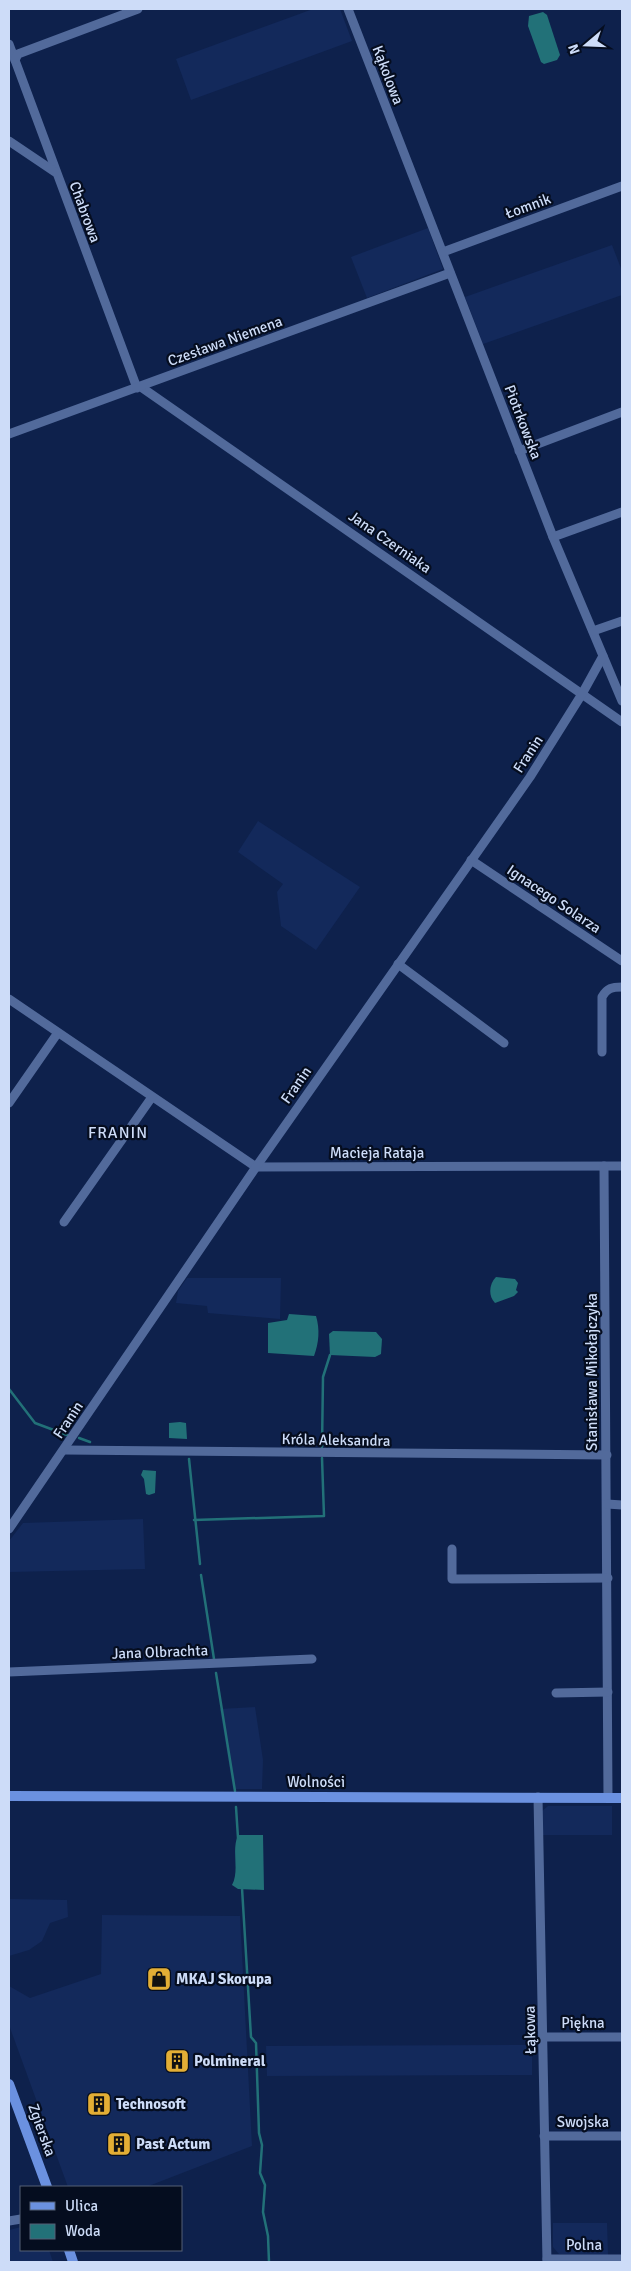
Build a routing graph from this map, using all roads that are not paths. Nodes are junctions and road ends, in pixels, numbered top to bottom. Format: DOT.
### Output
graph roads {
  1 [pos="138,9"];
  2 [pos="348,9"];
  3 [pos="9,44"];
  4 [pos="15,60"];
  5 [pos="9,141"];
  6 [pos="403,151"];
  7 [pos="55,172"];
  8 [pos="622,186"];
  9 [pos="442,252"];
  10 [pos="450,273"];
  11 [pos="139,388"];
  12 [pos="622,412"];
  13 [pos="9,434"];
  14 [pos="520,450"];
  15 [pos="622,512"];
  16 [pos="554,537"];
  17 [pos="622,621"];
  18 [pos="593,631"];
  19 [pos="603,656"];
  20 [pos="582,694"];
  21 [pos="622,701"];
  22 [pos="622,722"];
  23 [pos="471,860"];
  24 [pos="622,961"];
  25 [pos="398,964"];
  26 [pos="622,987"];
  27 [pos="9,999"];
  28 [pos="57,1034"];
  29 [pos="504,1042"];
  30 [pos="602,1052"];
  31 [pos="152,1097"];
  32 [pos="9,1103"];
  33 [pos="604,1166"];
  34 [pos="622,1166"];
  35 [pos="256,1167"];
  36 [pos="64,1222"];
  37 [pos="64,1450"];
  38 [pos="607,1455"];
  39 [pos="607,1504"];
  40 [pos="622,1505"];
  41 [pos="9,1529"];
  42 [pos="452,1548"];
  43 [pos="608,1578"];
  44 [pos="312,1659"];
  45 [pos="9,1672"];
  46 [pos="608,1692"];
  47 [pos="556,1693"];
  48 [pos="9,1796"];
  49 [pos="538,1797"];
  50 [pos="608,1798"];
  51 [pos="622,1798"];
  52 [pos="544,2037"];
  53 [pos="622,2037"];
  54 [pos="9,2084"];
  55 [pos="544,2136"];
  56 [pos="622,2136"];
  57 [pos="46,2186"];
  58 [pos="622,2259"];
  59 [pos="546,2261"];
  1 -- 4 [label="street"];
  2 -- 6 [label="street, Kąkolowa"];
  3 -- 4 [label="street, Chabrowa"];
  4 -- 7 [label="street, Chabrowa"];
  5 -- 7 [label="street"];
  6 -- 9 [label="street, Piotrkowska"];
  7 -- 11 [label="street, Chabrowa"];
  8 -- 9 [label="street, Łomnik"];
  9 -- 10 [label="street, Piotrkowska"];
  10 -- 11 [label="street, Czesława Niemena"];
  10 -- 14 [label="street, Piotrkowska"];
  11 -- 13 [label="street, Czesława Niemena"];
  11 -- 20 [label="street, Jana Czerniaka"];
  12 -- 14 [label="street"];
  14 -- 16 [label="street, Piotrkowska"];
  15 -- 16 [label="street"];
  16 -- 18 [label="street, Piotrkowska"];
  17 -- 18 [label="street"];
  18 -- 19 [label="street, Piotrkowska"];
  19 -- 20 [label="street, Franin"];
  19 -- 21 [label="street, Piotrkowska"];
  20 -- 22 [label="street, Jana Czerniaka"];
  20 -- 23 [label="street, Franin"];
  23 -- 24 [label="street, Ignacego Solarza"];
  23 -- 25 [label="street, Franin"];
  25 -- 29 [label="street"];
  25 -- 35 [label="street, Franin"];
  26 -- 30 [label="street"];
  27 -- 28 [label="street"];
  28 -- 31 [label="street"];
  28 -- 32 [label="street"];
  31 -- 35 [label="street"];
  31 -- 36 [label="street"];
  33 -- 34 [label="street, Macieja Rataja"];
  33 -- 35 [label="street, Macieja Rataja"];
  33 -- 38 [label="street, Stanisława Mikołajczyka"];
  35 -- 37 [label="street, Franin"];
  37 -- 38 [label="street, Króla Aleksandra"];
  37 -- 41 [label="street, Franin"];
  38 -- 39 [label="street, Stanisława Mikołajczyka"];
  39 -- 40 [label="street"];
  39 -- 43 [label="street, Stanisława Mikołajczyka"];
  42 -- 43 [label="street"];
  43 -- 46 [label="street, Stanisława Mikołajczyka"];
  44 -- 45 [label="street, Jana Olbrachta"];
  46 -- 47 [label="street"];
  46 -- 50 [label="street, Stanisława Mikołajczyka"];
  48 -- 49 [label="street, Wolności"];
  49 -- 50 [label="street, Wolności"];
  49 -- 52 [label="street, Łąkowa"];
  50 -- 51 [label="street, Wolności"];
  52 -- 53 [label="street, Piękna"];
  52 -- 55 [label="street, Łąkowa"];
  54 -- 57 [label="street, Zgierska"];
  55 -- 56 [label="street, Swojska"];
  55 -- 59 [label="street, Łąkowa"];
  58 -- 59 [label="street, Polna"];
}
